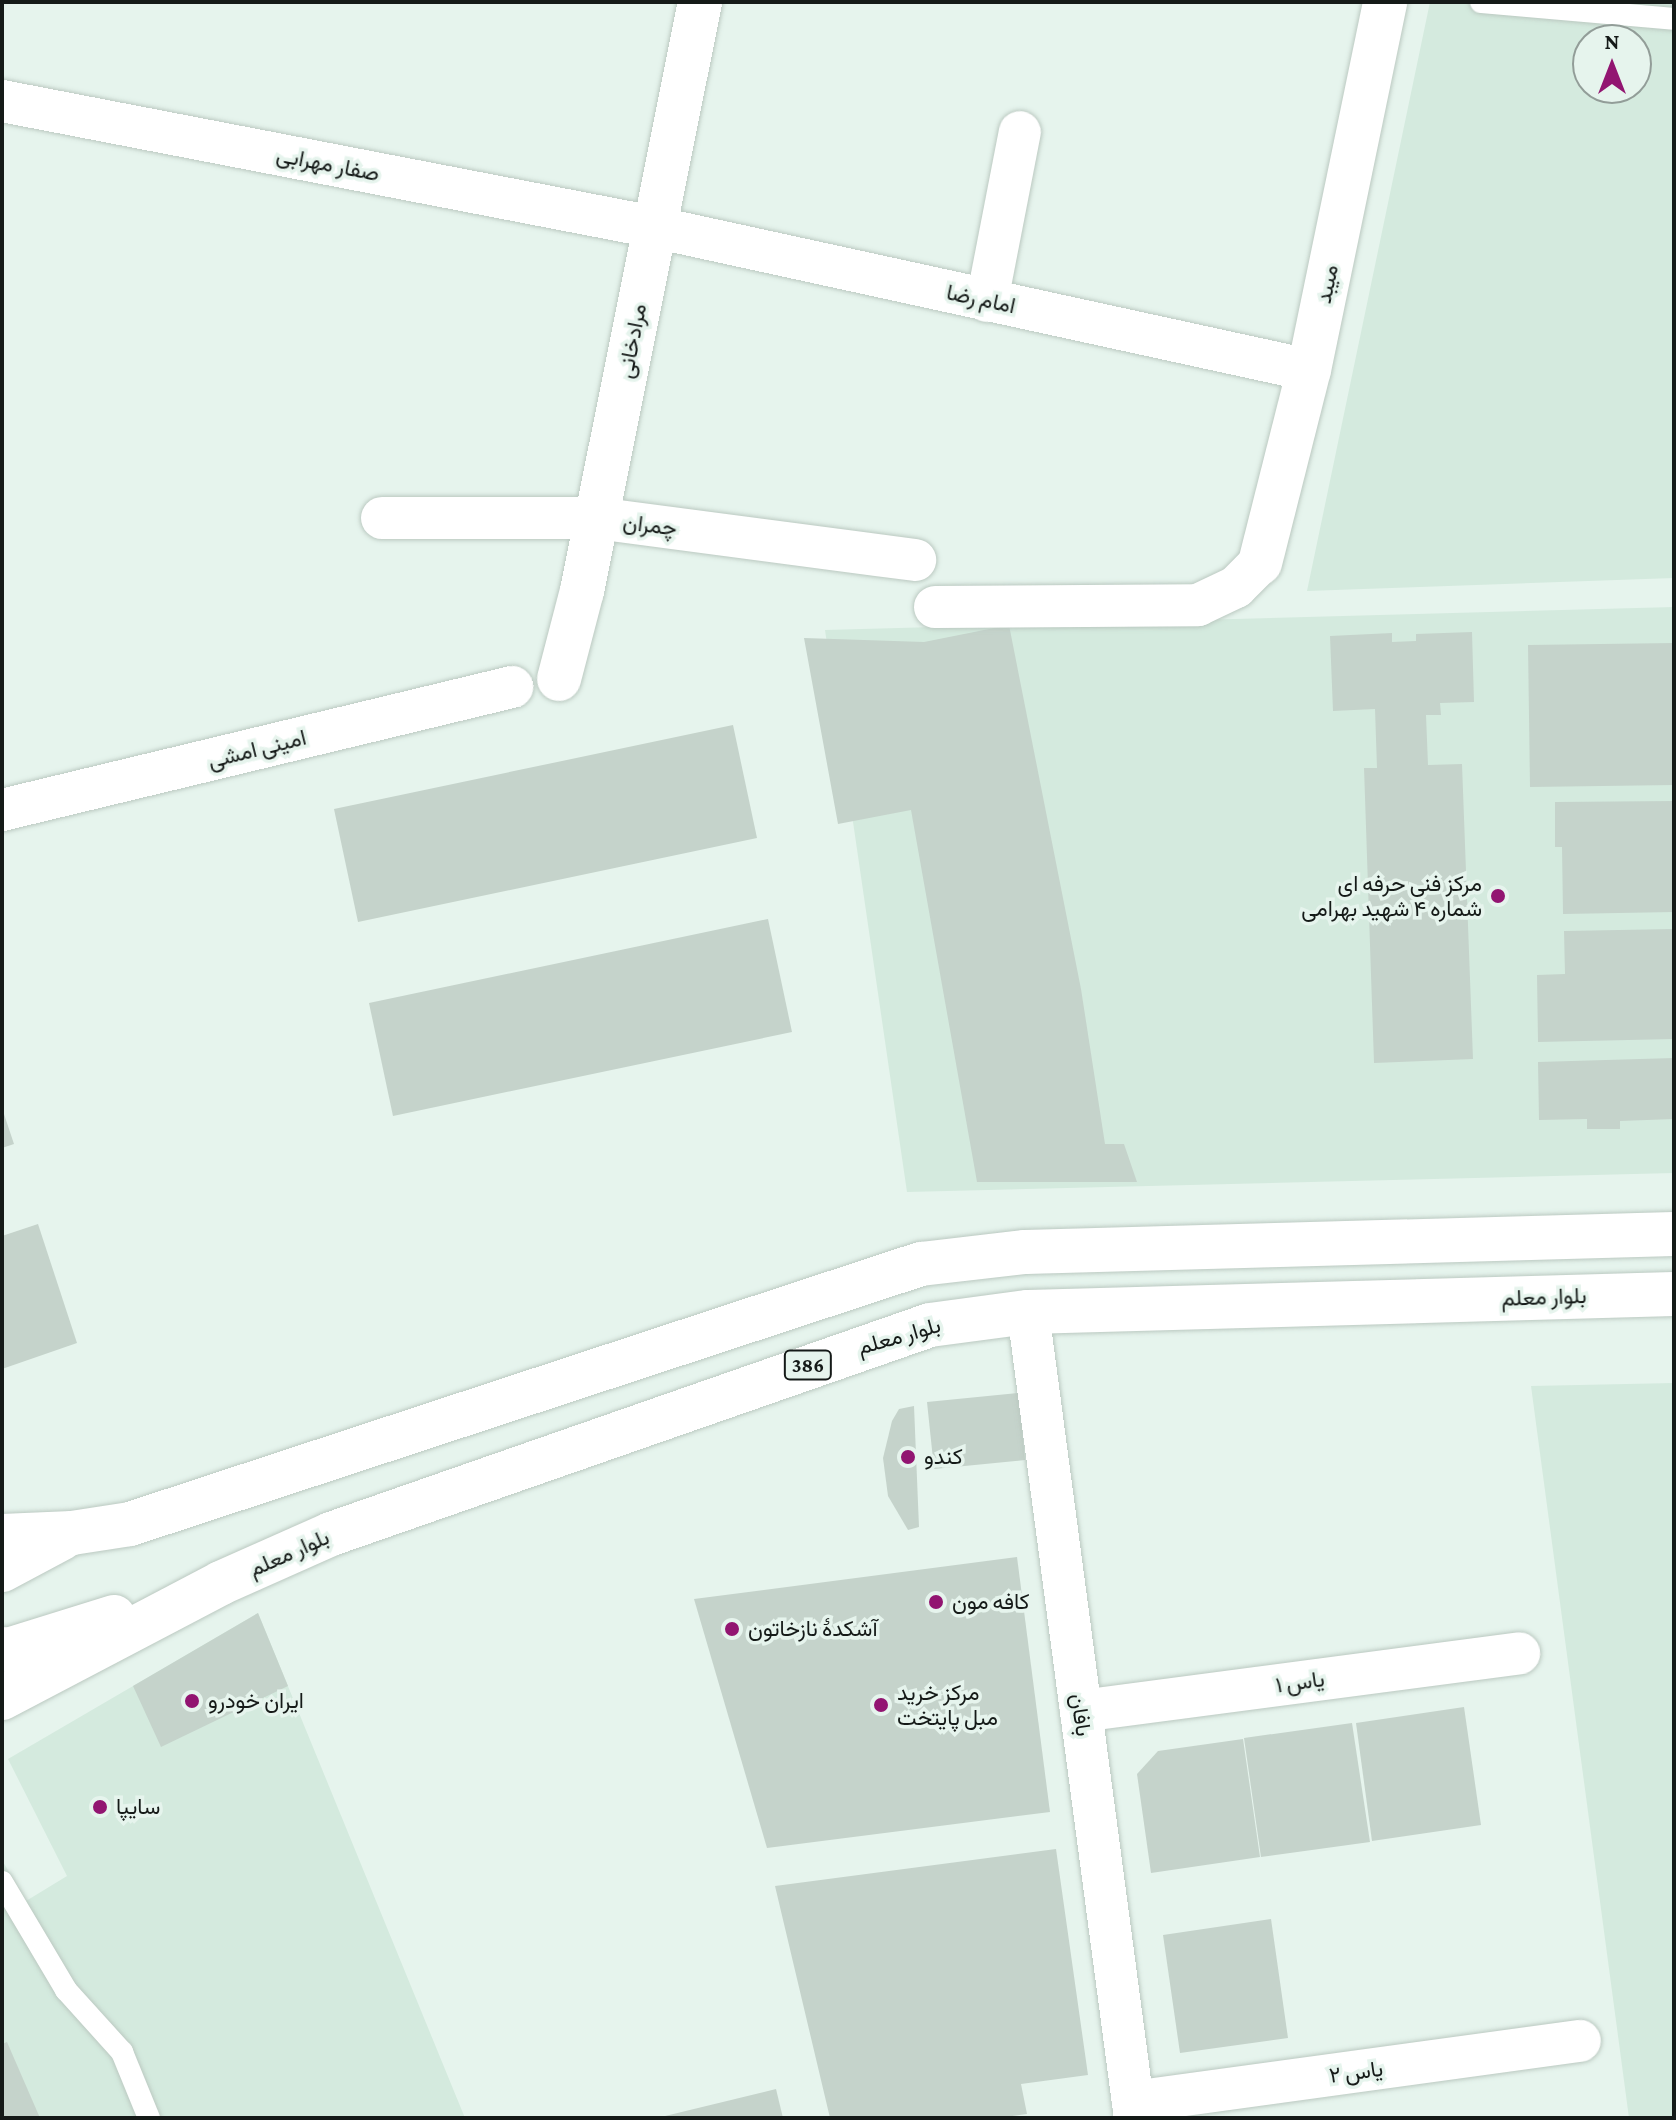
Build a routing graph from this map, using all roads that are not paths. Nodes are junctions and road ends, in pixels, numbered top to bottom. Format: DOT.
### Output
graph roads {
  1 [pos="700,2"];
  2 [pos="1385,2"];
  3 [pos="1481,2"];
  4 [pos="1674,19"];
  5 [pos="2,101"];
  6 [pos="1020,132"];
  7 [pos="654,227"];
  8 [pos="987,301"];
  9 [pos="1309,370"];
  10 [pos="382,518"];
  11 [pos="596,518"];
  12 [pos="915,560"];
  13 [pos="1260,563"];
  14 [pos="935,607"];
  15 [pos="559,679"];
  16 [pos="512,687"];
  17 [pos="2,810"];
  18 [pos="1674,1234"];
  19 [pos="1674,1294"];
  20 [pos="1028,1312"];
  21 [pos="72,1533"];
  22 [pos="2,1536"];
  23 [pos="2,1570"];
  24 [pos="221,1583"];
  25 [pos="2,1649"];
  26 [pos="1519,1653"];
  27 [pos="2,1698"];
  28 [pos="1081,1711"];
  29 [pos="2,1882"];
  30 [pos="1580,2041"];
  31 [pos="1134,2110"];
  32 [pos="149,2118"];
  1 -- 7 [label="main road, مرادخانی"];
  2 -- 9 [label="main road, میبد"];
  3 -- 4 [label="lane"];
  5 -- 7 [label="street, صفار مهرابی"];
  6 -- 8 [label="street"];
  7 -- 8 [label="street, امام رضا"];
  7 -- 11 [label="main road, مرادخانی"];
  8 -- 9 [label="street, امام رضا"];
  9 -- 13 [label="main road, میبد"];
  10 -- 11 [label="street, چمران"];
  11 -- 12 [label="street, چمران"];
  11 -- 15 [label="main road, مرادخانی"];
  13 -- 14 [label="street"];
  16 -- 17 [label="street, امینی امشی"];
  18 -- 21 [label="main road"];
  19 -- 20 [label="main road, بلوار معلم / 386"];
  20 -- 24 [label="main road, بلوار معلم / 386"];
  20 -- 28 [label="street, بافان"];
  21 -- 22 [label="main road"];
  21 -- 23 [label="main road"];
  24 -- 25 [label="main road"];
  24 -- 27 [label="main road, بلوار معلم / 386"];
  26 -- 28 [label="street, یاس ۱"];
  28 -- 31 [label="street, بافان"];
  29 -- 32 [label="lane"];
  30 -- 31 [label="street, یاس ۲"];
}
